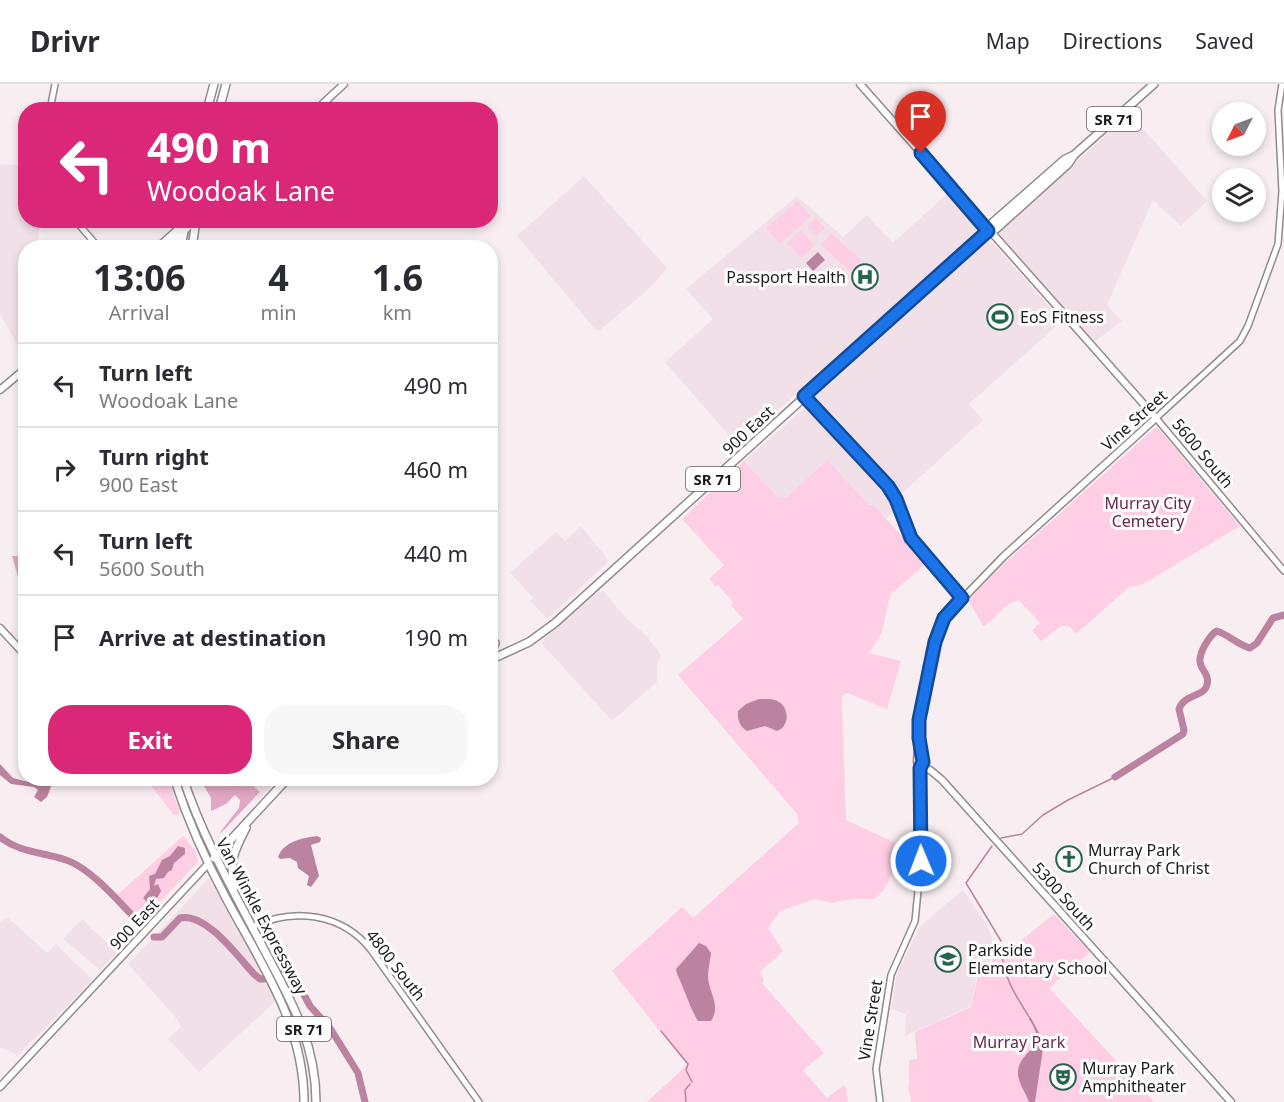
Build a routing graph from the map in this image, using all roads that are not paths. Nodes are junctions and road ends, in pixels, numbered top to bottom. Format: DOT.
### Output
graph roads {
  1 [pos="55,84"];
  2 [pos="214,84"];
  3 [pos="225,84"];
  4 [pos="344,84"];
  5 [pos="860,84"];
  6 [pos="1154,84"];
  7 [pos="1282,84"];
  8 [pos="52,102"];
  9 [pos="209,102"];
  10 [pos="221,102"];
  11 [pos="325,102"];
  12 [pos="82,228"];
  13 [pos="179,228"];
  14 [pos="185,228"];
  15 [pos="188,228"];
  16 [pos="988,231"];
  17 [pos="184,232"];
  18 [pos="92,240"];
  19 [pos="166,240"];
  20 [pos="175,240"];
  21 [pos="182,240"];
  22 [pos="18,375"];
  23 [pos="0,390"];
  24 [pos="804,396"];
  25 [pos="1156,418"];
  26 [pos="1284,571"];
  27 [pos="962,598"];
  28 [pos="0,628"];
  29 [pos="18,647"];
  30 [pos="498,656"];
  31 [pos="920,768"];
  32 [pos="177,786"];
  33 [pos="186,786"];
  34 [pos="281,786"];
  35 [pos="252,817"];
  36 [pos="215,857"];
  37 [pos="208,864"];
  38 [pos="235,895"];
  39 [pos="226,898"];
  40 [pos="252,927"];
  41 [pos="260,962"];
  42 [pos="0,1087"];
  43 [pos="304,1102"];
  44 [pos="316,1102"];
  45 [pos="479,1102"];
  46 [pos="880,1102"];
  47 [pos="1231,1102"];
  1 -- 8 [label="street"];
  2 -- 9 [label="main road"];
  3 -- 10 [label="main road"];
  4 -- 11 [label="main road"];
  5 -- 16 [label="main road, 5600 South"];
  6 -- 16 [label="main road, 900 East / SR 71"];
  7 -- 25 [label="street, Vine Street"];
  12 -- 18 [label="street"];
  13 -- 19 [label="main road"];
  14 -- 17 [label="main road"];
  15 -- 17 [label="main road"];
  16 -- 24 [label="main road, 900 East / SR 71"];
  16 -- 25 [label="main road, 5600 South"];
  17 -- 20 [label="main road"];
  17 -- 21 [label="main road"];
  22 -- 23 [label="main road"];
  24 -- 27 [label="street"];
  24 -- 30 [label="main road, 900 East / SR 71"];
  25 -- 26 [label="street, 5600 South"];
  25 -- 27 [label="main road, Vine Street"];
  27 -- 31 [label="main road, Vine Street"];
  28 -- 29 [label="main road"];
  31 -- 46 [label="street, Vine Street"];
  31 -- 47 [label="main road, 5300 South"];
  32 -- 37 [label="main road, Van Winkle Expressway"];
  33 -- 36 [label="main road, Van Winkle Expressway"];
  34 -- 35 [label="main road, 900 East / SR 71"];
  35 -- 36 [label="main road, 900 East / SR 71"];
  35 -- 38 [label="main road, SR 71"];
  36 -- 37 [label="main road, 900 East / SR 71"];
  36 -- 38 [label="main road, Van Winkle Expressway"];
  37 -- 39 [label="main road, Van Winkle Expressway / SR 71"];
  37 -- 42 [label="main road, 900 East"];
  38 -- 40 [label="main road, Van Winkle Expressway / SR 71"];
  39 -- 40 [label="main road"];
  39 -- 41 [label="main road, Van Winkle Expressway / SR 71"];
  40 -- 41 [label="main road"];
  40 -- 44 [label="main road, Van Winkle Expressway / SR 71"];
  40 -- 45 [label="street, 4800 South"];
  41 -- 43 [label="main road, Van Winkle Expressway / SR 71"];
}
